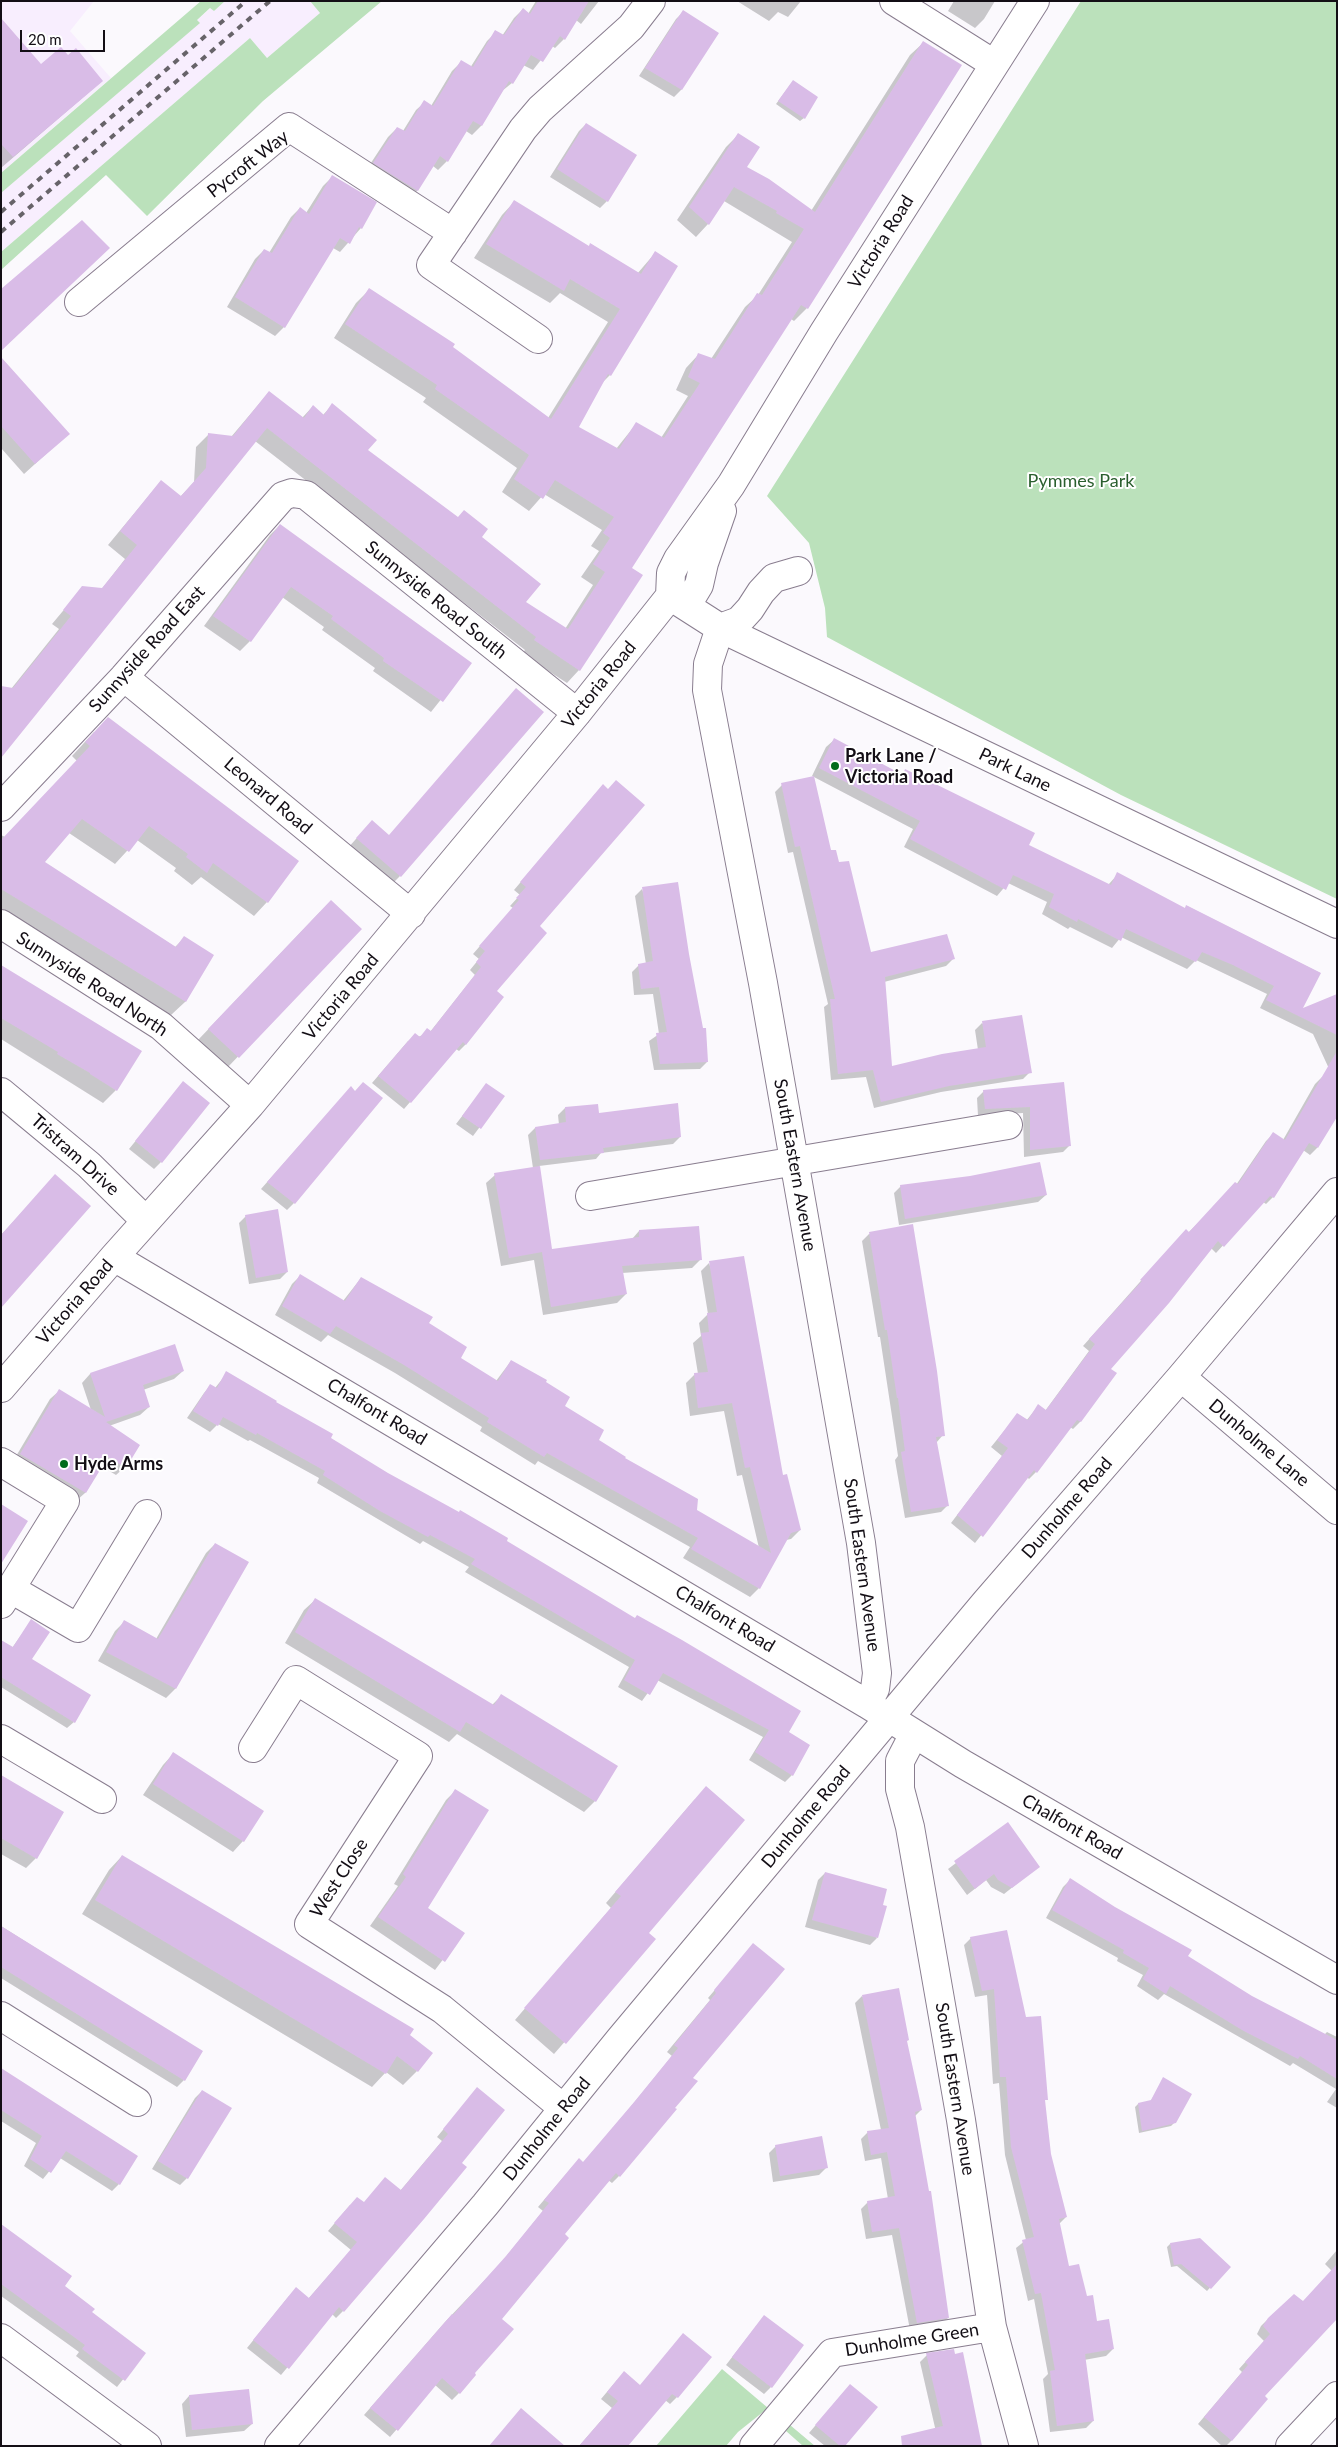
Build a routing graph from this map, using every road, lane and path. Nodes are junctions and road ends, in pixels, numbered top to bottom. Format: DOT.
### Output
graph roads {
  1 [pos="651,1"];
  2 [pos="894,1"];
  3 [pos="1035,1"];
  4 [pos="994,64"];
  5 [pos="452,233"];
  6 [pos="79,302"];
  7 [pos="538,339"];
  8 [pos="292,492"];
  9 [pos="798,571"];
  10 [pos="670,596"];
  11 [pos="720,628"];
  12 [pos="124,677"];
  13 [pos="577,713"];
  14 [pos="1,807"];
  15 [pos="411,914"];
  16 [pos="1,924"];
  17 [pos="1337,924"];
  18 [pos="1,1092"];
  19 [pos="250,1105"];
  20 [pos="1008,1125"];
  21 [pos="794,1160"];
  22 [pos="1337,1192"];
  23 [pos="590,1196"];
  24 [pos="146,1220"];
  25 [pos="114,1256"];
  26 [pos="1181,1377"];
  27 [pos="1,1388"];
  28 [pos="1,1462"];
  29 [pos="1337,1510"];
  30 [pos="147,1514"];
  31 [pos="6,1596"];
  32 [pos="878,1711"];
  33 [pos="914,1734"];
  34 [pos="1,1739"];
  35 [pos="253,1748"];
  36 [pos="102,1799"];
  37 [pos="1337,1980"];
  38 [pos="1,2016"];
  39 [pos="137,2102"];
  40 [pos="563,2108"];
  41 [pos="992,2327"];
  42 [pos="1,2338"];
  43 [pos="1337,2396"];
  44 [pos="147,2446"];
  45 [pos="279,2446"];
  46 [pos="754,2446"];
  47 [pos="1024,2446"];
  48 [pos="1290,2446"];
  1 -- 5 [label="street"];
  2 -- 4 [label="street"];
  3 -- 4 [label="street, Victoria Road"];
  4 -- 10 [label="street, Victoria Road"];
  5 -- 6 [label="street, Pycroft Way"];
  5 -- 7 [label="street"];
  8 -- 12 [label="street, Sunnyside Road East"];
  8 -- 13 [label="street, Sunnyside Road South"];
  9 -- 11 [label="street"];
  10 -- 11 [label="street, Park Lane"];
  10 -- 13 [label="street, Victoria Road"];
  11 -- 17 [label="street, Park Lane"];
  11 -- 21 [label="street, South Eastern Avenue"];
  12 -- 14 [label="street, Sunnyside Road East"];
  12 -- 15 [label="street, Leonard Road"];
  13 -- 15 [label="street, Victoria Road"];
  15 -- 19 [label="street, Victoria Road"];
  16 -- 19 [label="street, Sunnyside Road North"];
  18 -- 24 [label="street, Tristram Drive"];
  19 -- 24 [label="street, Victoria Road"];
  20 -- 21 [label="street"];
  21 -- 23 [label="street"];
  21 -- 32 [label="street, South Eastern Avenue"];
  22 -- 26 [label="street, Dunholme Road"];
  24 -- 25 [label="street, Victoria Road"];
  25 -- 27 [label="street, Victoria Road"];
  25 -- 32 [label="street, Chalfont Road"];
  26 -- 29 [label="street, Dunholme Lane"];
  26 -- 32 [label="street, Dunholme Road"];
  28 -- 31 [label="street"];
  30 -- 31 [label="street"];
  32 -- 33 [label="street, Chalfont Road"];
  32 -- 40 [label="street, Dunholme Road"];
  33 -- 37 [label="street, Chalfont Road"];
  33 -- 41 [label="street, South Eastern Avenue"];
  34 -- 36 [label="street"];
  35 -- 40 [label="street, West Close"];
  38 -- 39 [label="street"];
  40 -- 45 [label="street, Dunholme Road"];
  41 -- 46 [label="street, Dunholme Green"];
  41 -- 47 [label="street, South Eastern Avenue"];
  42 -- 44 [label="street"];
  43 -- 48 [label="street"];
}
